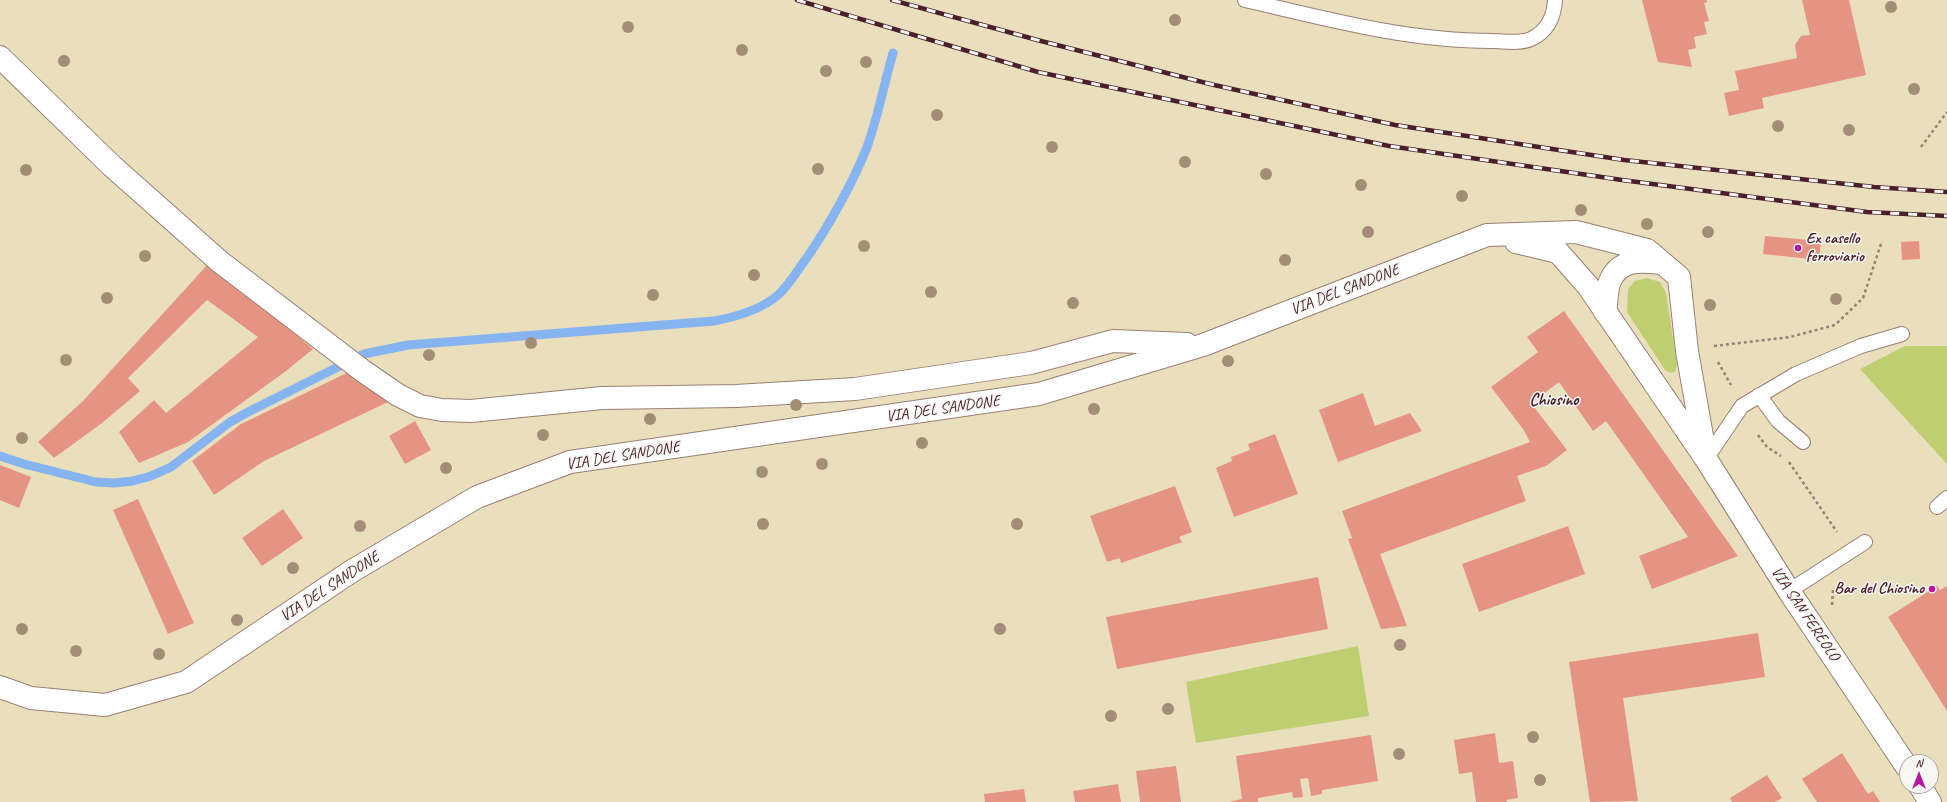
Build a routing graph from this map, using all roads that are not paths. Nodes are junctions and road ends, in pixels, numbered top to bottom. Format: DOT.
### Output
graph roads {
  1 [pos="1245,0"];
  2 [pos="1555,0"];
  3 [pos="0,57"];
  4 [pos="1487,235"];
  5 [pos="1663,263"];
  6 [pos="1606,312"];
  7 [pos="1902,334"];
  8 [pos="1203,345"];
  9 [pos="1759,396"];
  10 [pos="1803,442"];
  11 [pos="1706,459"];
  12 [pos="1865,542"];
  13 [pos="1789,591"];
  14 [pos="0,687"];
  15 [pos="1899,755"];
  1 -- 2 [label="lane"];
  3 -- 8 [label="street, VIA DEL SANDONE"];
  4 -- 5 [label="street, VIA DEL SANDONE"];
  4 -- 6 [label="street, VIA SAN FEREOLO"];
  4 -- 8 [label="street, VIA DEL SANDONE"];
  5 -- 6 [label="street"];
  5 -- 11 [label="street, VIA DEL SANDONE"];
  6 -- 11 [label="street, VIA SAN FEREOLO"];
  7 -- 9 [label="lane"];
  8 -- 14 [label="street, VIA DEL SANDONE"];
  9 -- 10 [label="lane"];
  9 -- 11 [label="lane"];
  11 -- 13 [label="street, VIA SAN FEREOLO"];
  12 -- 13 [label="lane"];
  13 -- 15 [label="street, VIA SAN FEREOLO"];
}
